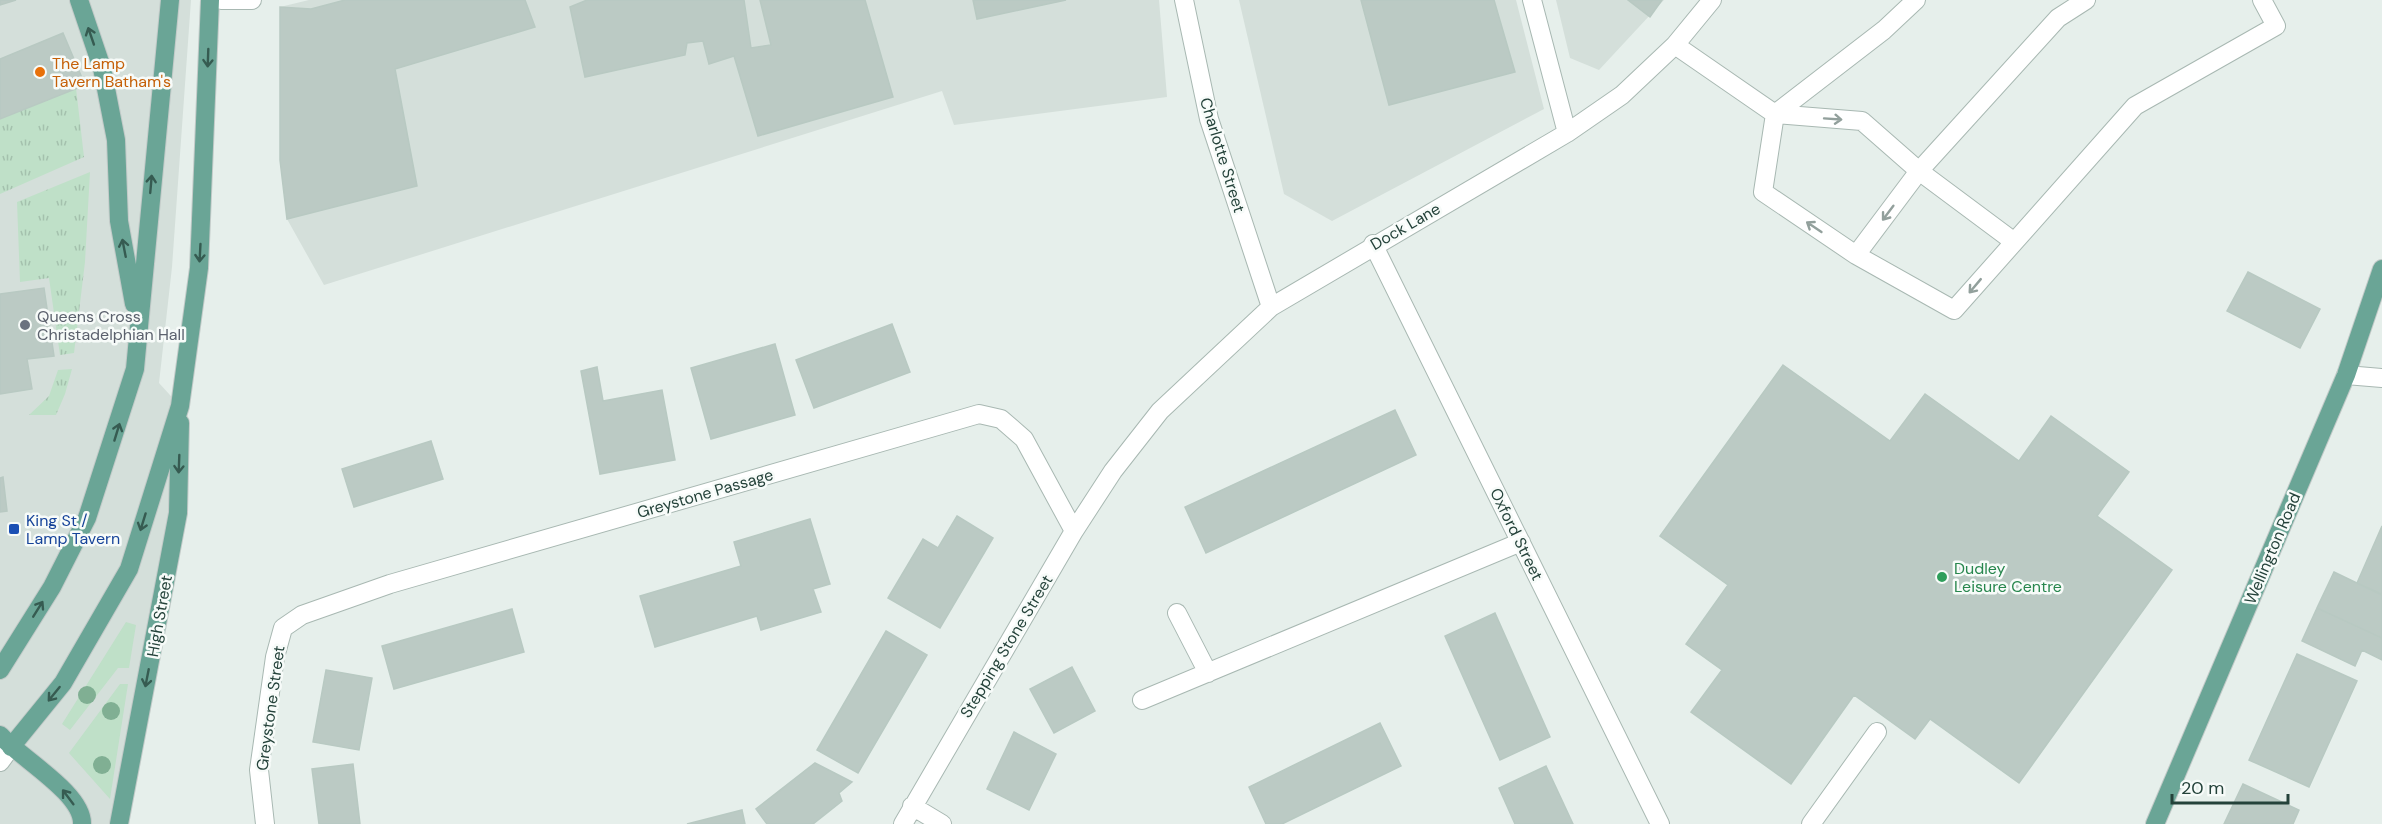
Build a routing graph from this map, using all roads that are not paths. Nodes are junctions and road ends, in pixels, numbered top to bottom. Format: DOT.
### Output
graph roads {
  1 [pos="79,0"];
  2 [pos="170,0"];
  3 [pos="210,0"];
  4 [pos="221,0"];
  5 [pos="252,0"];
  6 [pos="1184,0"];
  7 [pos="1532,0"];
  8 [pos="1712,0"];
  9 [pos="1916,0"];
  10 [pos="2086,0"];
  11 [pos="2262,0"];
  12 [pos="1675,45"];
  13 [pos="1775,114"];
  14 [pos="1567,133"];
  15 [pos="1920,171"];
  16 [pos="2013,241"];
  17 [pos="1373,244"];
  18 [pos="1856,255"];
  19 [pos="2382,269"];
  20 [pos="1271,307"];
  21 [pos="139,326"];
  22 [pos="2346,375"];
  23 [pos="2382,378"];
  24 [pos="180,406"];
  25 [pos="1113,471"];
  26 [pos="1074,531"];
  27 [pos="1521,542"];
  28 [pos="1178,613"];
  29 [pos="283,628"];
  30 [pos="0,670"];
  31 [pos="1208,673"];
  32 [pos="1142,700"];
  33 [pos="1877,732"];
  34 [pos="4,748"];
  35 [pos="912,806"];
  36 [pos="82,824"];
  37 [pos="119,824"];
  38 [pos="265,824"];
  39 [pos="903,824"];
  40 [pos="942,824"];
  41 [pos="1660,824"];
  42 [pos="1811,824"];
  43 [pos="2154,824"];
  21 -- 1 [label="main road, one-way"];
  21 -- 2 [label="main road, one-way"];
  3 -- 24 [label="main road, one-way"];
  4 -- 5 [label="street"];
  6 -- 20 [label="street, Charlotte Street"];
  7 -- 14 [label="street"];
  8 -- 12 [label="street, Dock Lane"];
  9 -- 13 [label="street"];
  10 -- 15 [label="street"];
  11 -- 16 [label="street"];
  12 -- 13 [label="street"];
  12 -- 14 [label="street, Dock Lane"];
  13 -- 15 [label="street, one-way"];
  18 -- 13 [label="street, one-way"];
  14 -- 17 [label="street, Dock Lane"];
  15 -- 16 [label="street"];
  15 -- 18 [label="street, one-way"];
  16 -- 18 [label="street, one-way"];
  17 -- 20 [label="street, Dock Lane"];
  17 -- 27 [label="street, Oxford Street"];
  19 -- 22 [label="main road, Wellington Road"];
  20 -- 25 [label="street, Dock Lane"];
  30 -- 21 [label="main road, one-way"];
  22 -- 23 [label="street"];
  22 -- 43 [label="main road, Wellington Road"];
  24 -- 34 [label="main road, one-way"];
  24 -- 37 [label="main road, High Street, one-way"];
  25 -- 26 [label="street, Stepping Stone Street"];
  26 -- 29 [label="street, Greystone Passage"];
  26 -- 35 [label="street, Stepping Stone Street"];
  27 -- 31 [label="street"];
  27 -- 41 [label="street, Oxford Street"];
  28 -- 31 [label="street"];
  29 -- 38 [label="street, Greystone Street"];
  31 -- 32 [label="street"];
  33 -- 42 [label="street"];
  36 -- 34 [label="main road, one-way"];
  35 -- 39 [label="street, Stepping Stone Street"];
  35 -- 40 [label="street"];
}
